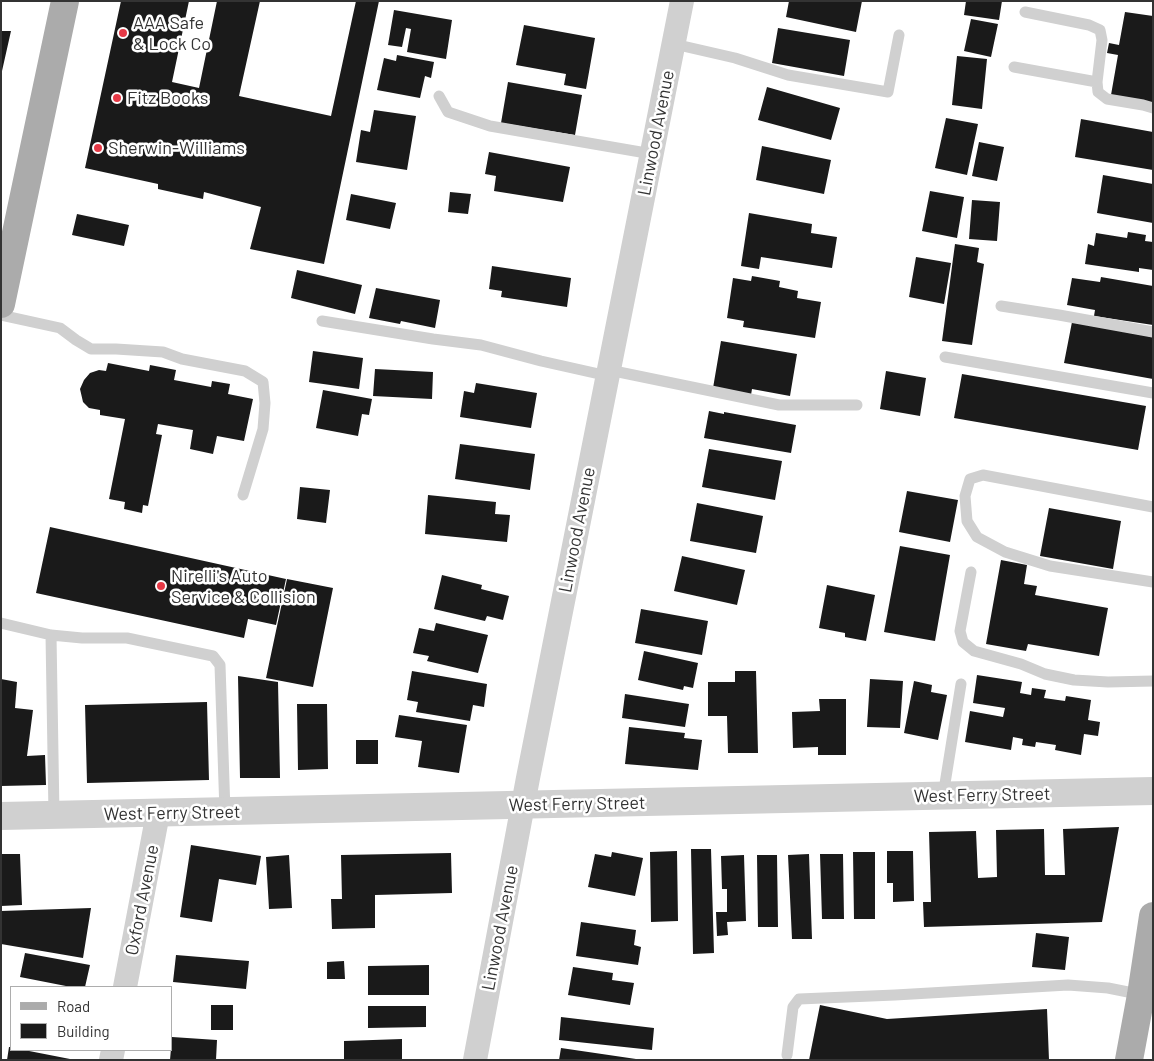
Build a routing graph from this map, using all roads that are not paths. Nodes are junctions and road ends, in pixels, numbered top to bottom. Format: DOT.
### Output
graph roads {
  1 [pos="65,1"];
  2 [pos="682,1"];
  3 [pos="1025,12"];
  4 [pos="899,36"];
  5 [pos="674,44"];
  6 [pos="1014,67"];
  7 [pos="1097,82"];
  8 [pos="439,96"];
  9 [pos="1153,108"];
  10 [pos="652,154"];
  11 [pos="2,300"];
  12 [pos="1001,306"];
  13 [pos="322,321"];
  14 [pos="1153,332"];
  15 [pos="946,357"];
  16 [pos="609,373"];
  17 [pos="1153,393"];
  18 [pos="857,405"];
  19 [pos="243,495"];
  20 [pos="1153,507"];
  21 [pos="971,572"];
  22 [pos="1153,582"];
  23 [pos="1,623"];
  24 [pos="51,635"];
  25 [pos="1153,681"];
  26 [pos="960,684"];
  27 [pos="1153,791"];
  28 [pos="943,796"];
  29 [pos="523,805"];
  30 [pos="225,812"];
  31 [pos="158,813"];
  32 [pos="54,815"];
  33 [pos="1,816"];
  34 [pos="1153,916"];
  35 [pos="125,986"];
  36 [pos="1147,997"];
  37 [pos="786,1055"];
  38 [pos="475,1060"];
  39 [pos="1129,1060"];
  1 -- 11 [label="main road"];
  2 -- 5 [label="street, Linwood Avenue"];
  3 -- 7 [label="lane"];
  4 -- 5 [label="lane"];
  5 -- 10 [label="street, Linwood Avenue"];
  6 -- 7 [label="lane"];
  7 -- 9 [label="lane"];
  8 -- 10 [label="lane"];
  10 -- 16 [label="street, Linwood Avenue"];
  11 -- 19 [label="lane"];
  12 -- 14 [label="lane"];
  13 -- 16 [label="lane"];
  15 -- 17 [label="lane"];
  16 -- 18 [label="lane"];
  16 -- 29 [label="street, Linwood Avenue"];
  20 -- 22 [label="lane"];
  21 -- 25 [label="lane"];
  23 -- 24 [label="lane"];
  24 -- 30 [label="lane"];
  24 -- 32 [label="lane"];
  26 -- 28 [label="lane"];
  27 -- 28 [label="street, West Ferry Street"];
  28 -- 29 [label="street, West Ferry Street"];
  29 -- 30 [label="street, West Ferry Street"];
  29 -- 38 [label="street, Linwood Avenue"];
  30 -- 31 [label="street, West Ferry Street"];
  31 -- 32 [label="street, West Ferry Street"];
  31 -- 35 [label="street, Oxford Avenue"];
  32 -- 33 [label="street, West Ferry Street"];
  34 -- 36 [label="main road"];
  36 -- 37 [label="lane"];
  36 -- 39 [label="main road"];
}
